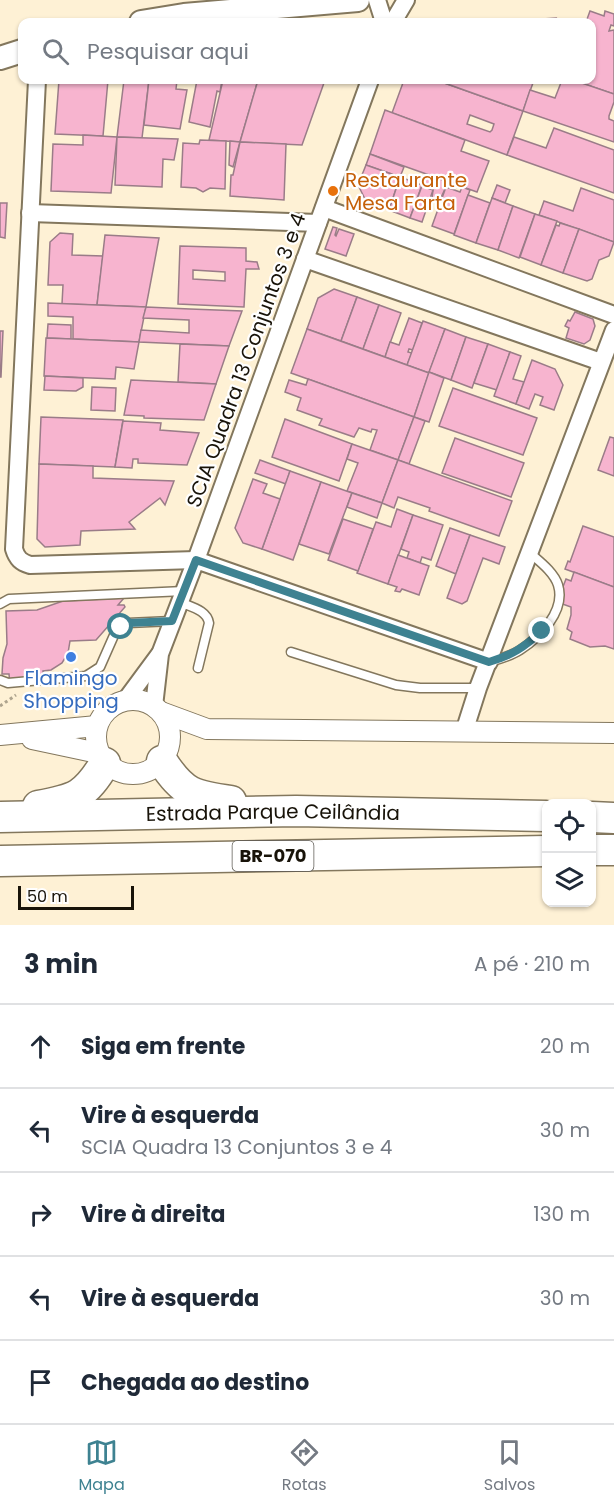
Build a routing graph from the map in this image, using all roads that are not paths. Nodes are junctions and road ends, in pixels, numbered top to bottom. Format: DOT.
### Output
graph roads {
  1 [pos="358,0"];
  2 [pos="377,0"];
  3 [pos="406,0"];
  4 [pos="166,18"];
  5 [pos="383,18"];
  6 [pos="395,18"];
  7 [pos="37,84"];
  8 [pos="369,84"];
  9 [pos="30,213"];
  10 [pos="321,216"];
  11 [pos="305,259"];
  12 [pos="614,315"];
  13 [pos="614,330"];
  14 [pos="601,362"];
  15 [pos="530,553"];
  16 [pos="196,560"];
  17 [pos="182,596"];
  18 [pos="0,604"];
  19 [pos="172,621"];
  20 [pos="291,652"];
  21 [pos="160,654"];
  22 [pos="489,662"];
  23 [pos="198,668"];
  24 [pos="0,680"];
  25 [pos="478,688"];
  26 [pos="125,701"];
  27 [pos="158,709"];
  28 [pos="97,726"];
  29 [pos="207,729"];
  30 [pos="464,732"];
  31 [pos="614,733"];
  32 [pos="6,735"];
  33 [pos="165,756"];
  34 [pos="102,758"];
  35 [pos="296,811"];
  36 [pos="0,812"];
  37 [pos="542,816"];
  38 [pos="0,817"];
  39 [pos="596,817"];
  40 [pos="614,818"];
  41 [pos="596,850"];
  42 [pos="614,850"];
  43 [pos="542,851"];
  44 [pos="0,861"];
  1 -- 4 [label="main road"];
  2 -- 5 [label="street"];
  3 -- 6 [label="street"];
  7 -- 9 [label="street"];
  8 -- 10 [label="street, SCIA Quadra 13 Conjuntos 3 e 4"];
  9 -- 10 [label="street"];
  9 -- 16 [label="street"];
  10 -- 11 [label="street, SCIA Quadra 13 Conjuntos 3 e 4"];
  10 -- 12 [label="street"];
  11 -- 14 [label="street"];
  11 -- 16 [label="street, SCIA Quadra 13 Conjuntos 3 e 4"];
  13 -- 14 [label="street"];
  14 -- 15 [label="street"];
  15 -- 22 [label="street"];
  15 -- 22 [label="lane"];
  16 -- 17 [label="street, SCIA Quadra 13 Conjuntos 3 e 4"];
  16 -- 22 [label="street"];
  17 -- 18 [label="lane"];
  17 -- 19 [label="street, SCIA Quadra 13 Conjuntos 3 e 4"];
  17 -- 23 [label="lane"];
  19 -- 21 [label="street, SCIA Quadra 13 Conjuntos 3 e 4"];
  19 -- 24 [label="lane"];
  20 -- 25 [label="lane"];
  21 -- 26 [label="street, SCIA Quadra 13 Conjuntos 3 e 4"];
  21 -- 27 [label="street, SCIA Quadra 13 Conjuntos 3 e 4"];
  22 -- 25 [label="street"];
  25 -- 30 [label="street"];
  26 -- 27 [label="street"];
  26 -- 28 [label="street"];
  27 -- 29 [label="street"];
  27 -- 33 [label="street"];
  28 -- 32 [label="street"];
  28 -- 34 [label="street"];
  29 -- 30 [label="street"];
  29 -- 33 [label="street"];
  30 -- 31 [label="street"];
  32 -- 34 [label="street"];
  33 -- 34 [label="street"];
  33 -- 35 [label="highway"];
  34 -- 36 [label="highway"];
  35 -- 37 [label="highway, Estrada Parque Ceilândia / BR-070"];
  35 -- 38 [label="highway, Estrada Parque Ceilândia / BR-070"];
  39 -- 40 [label="highway"];
  41 -- 42 [label="highway"];
  43 -- 44 [label="highway, Estrada Parque Ceilândia / BR-070"];
}
